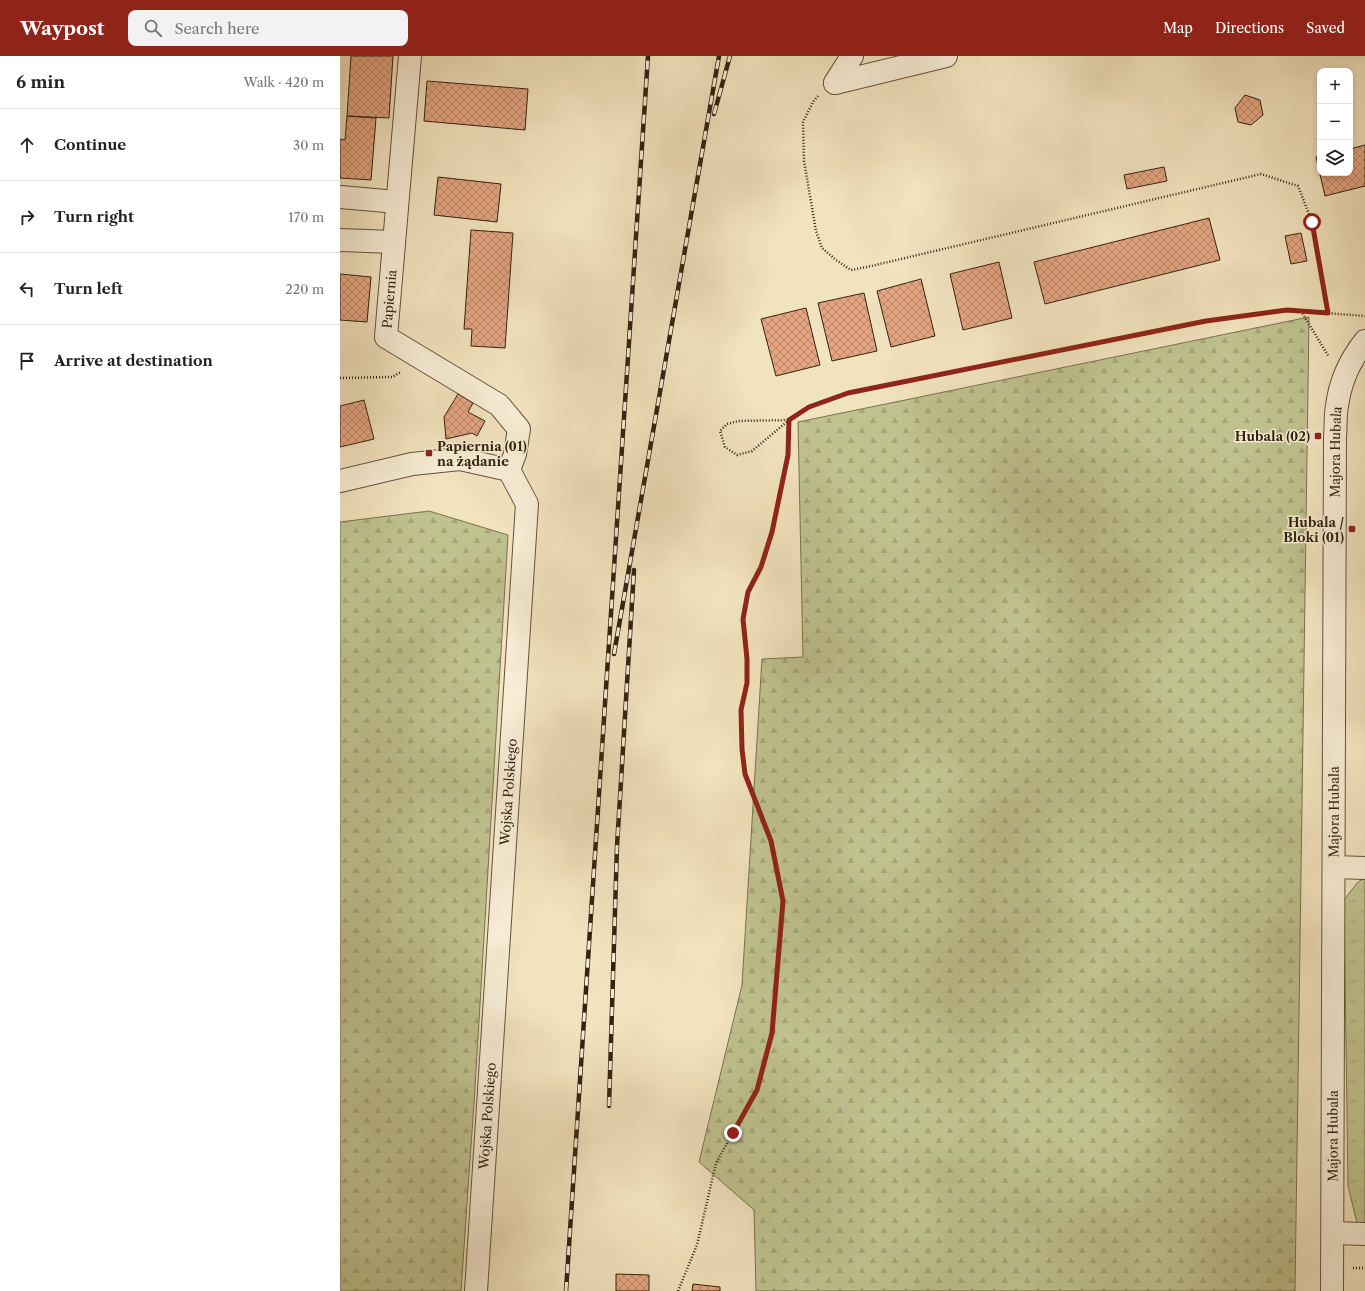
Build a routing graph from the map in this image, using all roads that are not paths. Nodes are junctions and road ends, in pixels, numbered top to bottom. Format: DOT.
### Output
graph roads {
  1 [pos="410,56"];
  2 [pos="852,56"];
  3 [pos="946,56"];
  4 [pos="340,197"];
  5 [pos="397,202"];
  6 [pos="340,240"];
  7 [pos="394,242"];
  8 [pos="1365,341"];
  9 [pos="509,470"];
  10 [pos="340,480"];
  11 [pos="1334,867"];
  12 [pos="1365,868"];
  13 [pos="1333,1233"];
  14 [pos="1365,1234"];
  15 [pos="476,1291"];
  16 [pos="1332,1291"];
  1 -- 5 [label="street, Papiernia"];
  2 -- 3 [label="street"];
  4 -- 5 [label="street"];
  5 -- 7 [label="street, Papiernia"];
  6 -- 7 [label="street"];
  7 -- 9 [label="street, Papiernia"];
  8 -- 11 [label="street, Majora Hubala"];
  9 -- 10 [label="street"];
  9 -- 15 [label="street, Wojska Polskiego"];
  11 -- 12 [label="street"];
  11 -- 13 [label="street, Majora Hubala"];
  13 -- 14 [label="street"];
  13 -- 16 [label="street, Majora Hubala"];
}
